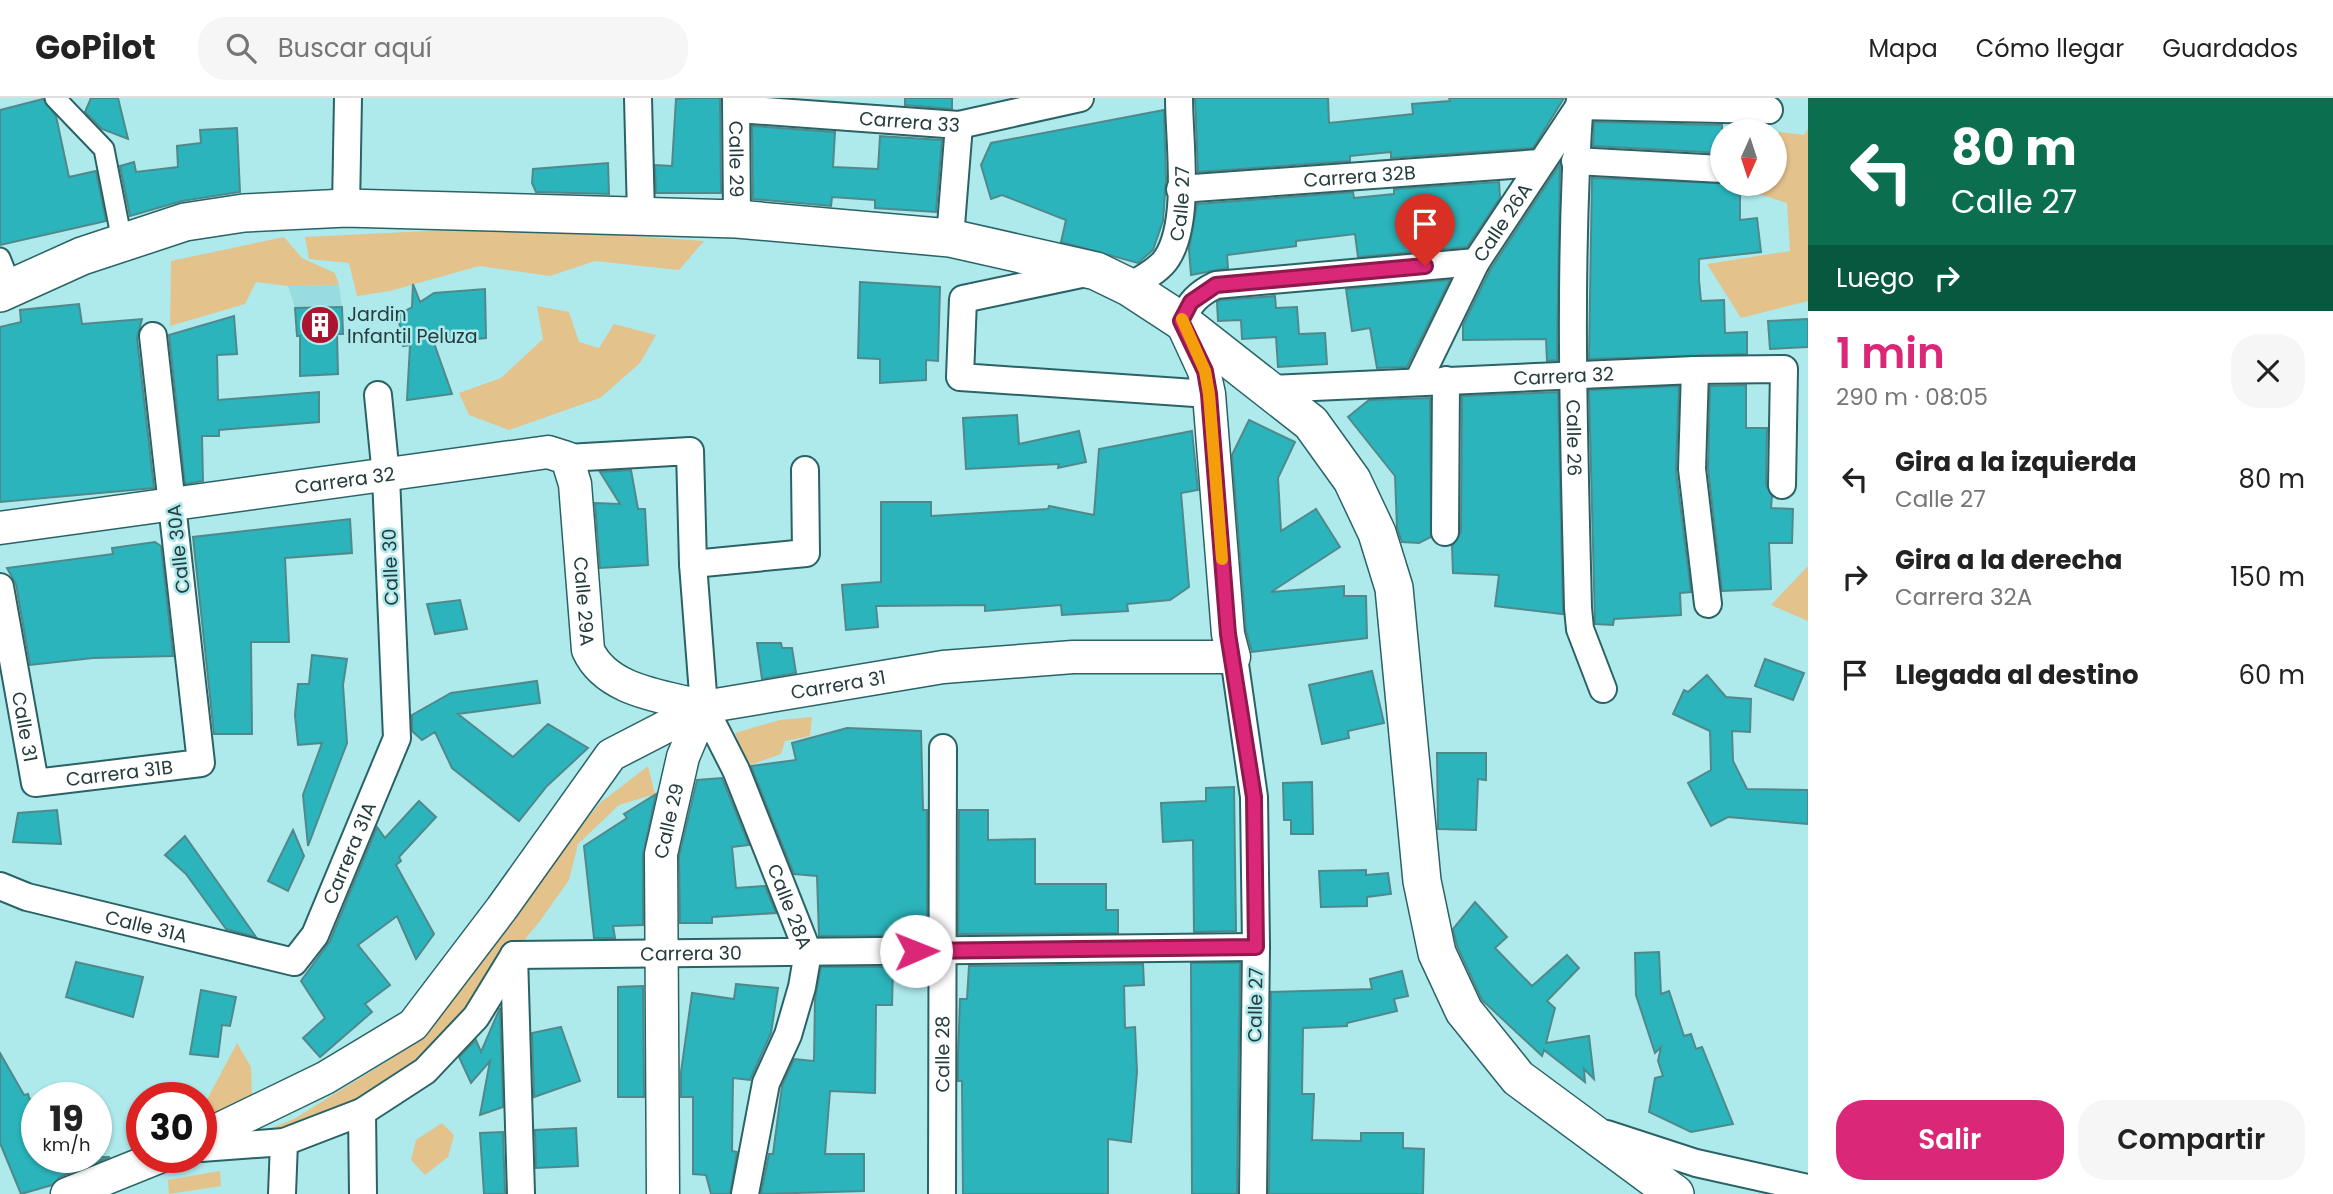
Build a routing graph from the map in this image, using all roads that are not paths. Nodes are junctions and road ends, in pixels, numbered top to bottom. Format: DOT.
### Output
graph roads {
  1 [pos="55,98"];
  2 [pos="348,98"];
  3 [pos="638,98"];
  4 [pos="1080,98"];
  5 [pos="1178,98"];
  6 [pos="1579,102"];
  7 [pos="736,103"];
  8 [pos="1769,110"];
  9 [pos="958,125"];
  10 [pos="1575,161"];
  11 [pos="1540,163"];
  12 [pos="1710,168"];
  13 [pos="1180,189"];
  14 [pos="346,208"];
  15 [pos="641,215"];
  16 [pos="737,219"];
  17 [pos="950,238"];
  18 [pos="122,241"];
  19 [pos="1476,262"];
  20 [pos="1096,271"];
  21 [pos="4,280"];
  22 [pos="1129,287"];
  23 [pos="1181,321"];
  24 [pos="153,336"];
  25 [pos="1695,370"];
  26 [pos="1573,376"];
  27 [pos="1446,380"];
  28 [pos="1418,381"];
  29 [pos="1342,388"];
  30 [pos="1268,389"];
  31 [pos="1209,394"];
  32 [pos="378,395"];
  33 [pos="1311,423"];
  34 [pos="690,451"];
  35 [pos="567,457"];
  36 [pos="805,470"];
  37 [pos="386,476"];
  38 [pos="1782,485"];
  39 [pos="174,503"];
  40 [pos="0,528"];
  41 [pos="1445,532"];
  42 [pos="693,564"];
  43 [pos="0,587"];
  44 [pos="1709,604"];
  45 [pos="1234,657"];
  46 [pos="1603,689"];
  47 [pos="704,707"];
  48 [pos="397,738"];
  49 [pos="943,748"];
  50 [pos="201,763"];
  51 [pos="35,783"];
  52 [pos="0,886"];
  53 [pos="1256,947"];
  54 [pos="943,951"];
  55 [pos="808,952"];
  56 [pos="661,953"];
  57 [pos="514,955"];
  58 [pos="294,962"];
  59 [pos="362,1112"];
  60 [pos="1589,1129"];
  61 [pos="217,1130"];
  62 [pos="284,1142"];
  63 [pos="217,1147"];
  64 [pos="126,1170"];
  65 [pos="1808,1188"];
  66 [pos="67,1194"];
  67 [pos="282,1194"];
  68 [pos="363,1194"];
  69 [pos="521,1194"];
  70 [pos="663,1194"];
  71 [pos="745,1194"];
  72 [pos="943,1194"];
  73 [pos="1253,1194"];
  74 [pos="1675,1194"];
  1 -- 18 [label="street"];
  2 -- 14 [label="street"];
  3 -- 15 [label="street"];
  4 -- 9 [label="street, Carrera 33"];
  5 -- 13 [label="street, Calle 27"];
  6 -- 8 [label="street"];
  6 -- 10 [label="street, Calle 26"];
  6 -- 11 [label="street, Calle 26A"];
  7 -- 9 [label="street, Carrera 33"];
  7 -- 16 [label="street, Calle 29"];
  9 -- 17 [label="street"];
  10 -- 12 [label="street"];
  10 -- 26 [label="street, Calle 26"];
  11 -- 13 [label="street, Carrera 32B"];
  11 -- 19 [label="street, Calle 26A"];
  13 -- 22 [label="street, Calle 27"];
  14 -- 15 [label="main road"];
  14 -- 18 [label="main road"];
  15 -- 16 [label="main road"];
  16 -- 17 [label="main road"];
  17 -- 20 [label="main road"];
  18 -- 21 [label="main road"];
  19 -- 23 [label="street"];
  19 -- 28 [label="street, Calle 26A"];
  20 -- 22 [label="main road"];
  20 -- 31 [label="street"];
  22 -- 23 [label="main road"];
  23 -- 30 [label="main road"];
  23 -- 31 [label="street, Calle 27"];
  24 -- 39 [label="street, Calle 30A"];
  25 -- 26 [label="street, Carrera 32"];
  25 -- 38 [label="street, Carrera 32"];
  25 -- 44 [label="street"];
  26 -- 27 [label="street, Carrera 32"];
  26 -- 46 [label="street, Calle 26"];
  27 -- 28 [label="street, Carrera 32"];
  27 -- 41 [label="street"];
  28 -- 29 [label="street, Carrera 32"];
  29 -- 30 [label="street, Carrera 32"];
  29 -- 33 [label="street"];
  30 -- 33 [label="main road"];
  31 -- 45 [label="street, Calle 27"];
  32 -- 37 [label="street, Calle 30"];
  33 -- 60 [label="main road"];
  34 -- 35 [label="street, Carrera 32"];
  34 -- 42 [label="street, Calle 29"];
  35 -- 37 [label="street, Carrera 32"];
  35 -- 47 [label="street, Calle 29A"];
  36 -- 42 [label="street"];
  37 -- 39 [label="street, Carrera 32"];
  37 -- 48 [label="street, Calle 30"];
  39 -- 40 [label="street, Carrera 32"];
  39 -- 50 [label="street, Calle 30A"];
  42 -- 47 [label="street, Calle 29"];
  43 -- 51 [label="street, Calle 31"];
  45 -- 47 [label="street, Carrera 31"];
  45 -- 53 [label="street, Calle 27"];
  47 -- 55 [label="street, Calle 28A"];
  47 -- 56 [label="street, Calle 29"];
  47 -- 61 [label="street, Carrera 31"];
  48 -- 58 [label="street, Carrera 31A"];
  49 -- 54 [label="street, Calle 28"];
  50 -- 51 [label="street, Carrera 31B"];
  52 -- 58 [label="street, Calle 31A"];
  53 -- 54 [label="street, Carrera 30"];
  53 -- 73 [label="street, Calle 27"];
  54 -- 55 [label="street, Carrera 30"];
  54 -- 72 [label="street, Calle 28"];
  55 -- 56 [label="street, Carrera 30"];
  55 -- 71 [label="street, Calle 28A"];
  56 -- 57 [label="street, Carrera 30"];
  56 -- 70 [label="street, Calle 29"];
  57 -- 59 [label="street"];
  57 -- 69 [label="street"];
  59 -- 62 [label="street"];
  59 -- 68 [label="street"];
  60 -- 65 [label="street"];
  60 -- 74 [label="main road"];
  62 -- 63 [label="street"];
  62 -- 67 [label="street"];
  64 -- 66 [label="street"];
}
